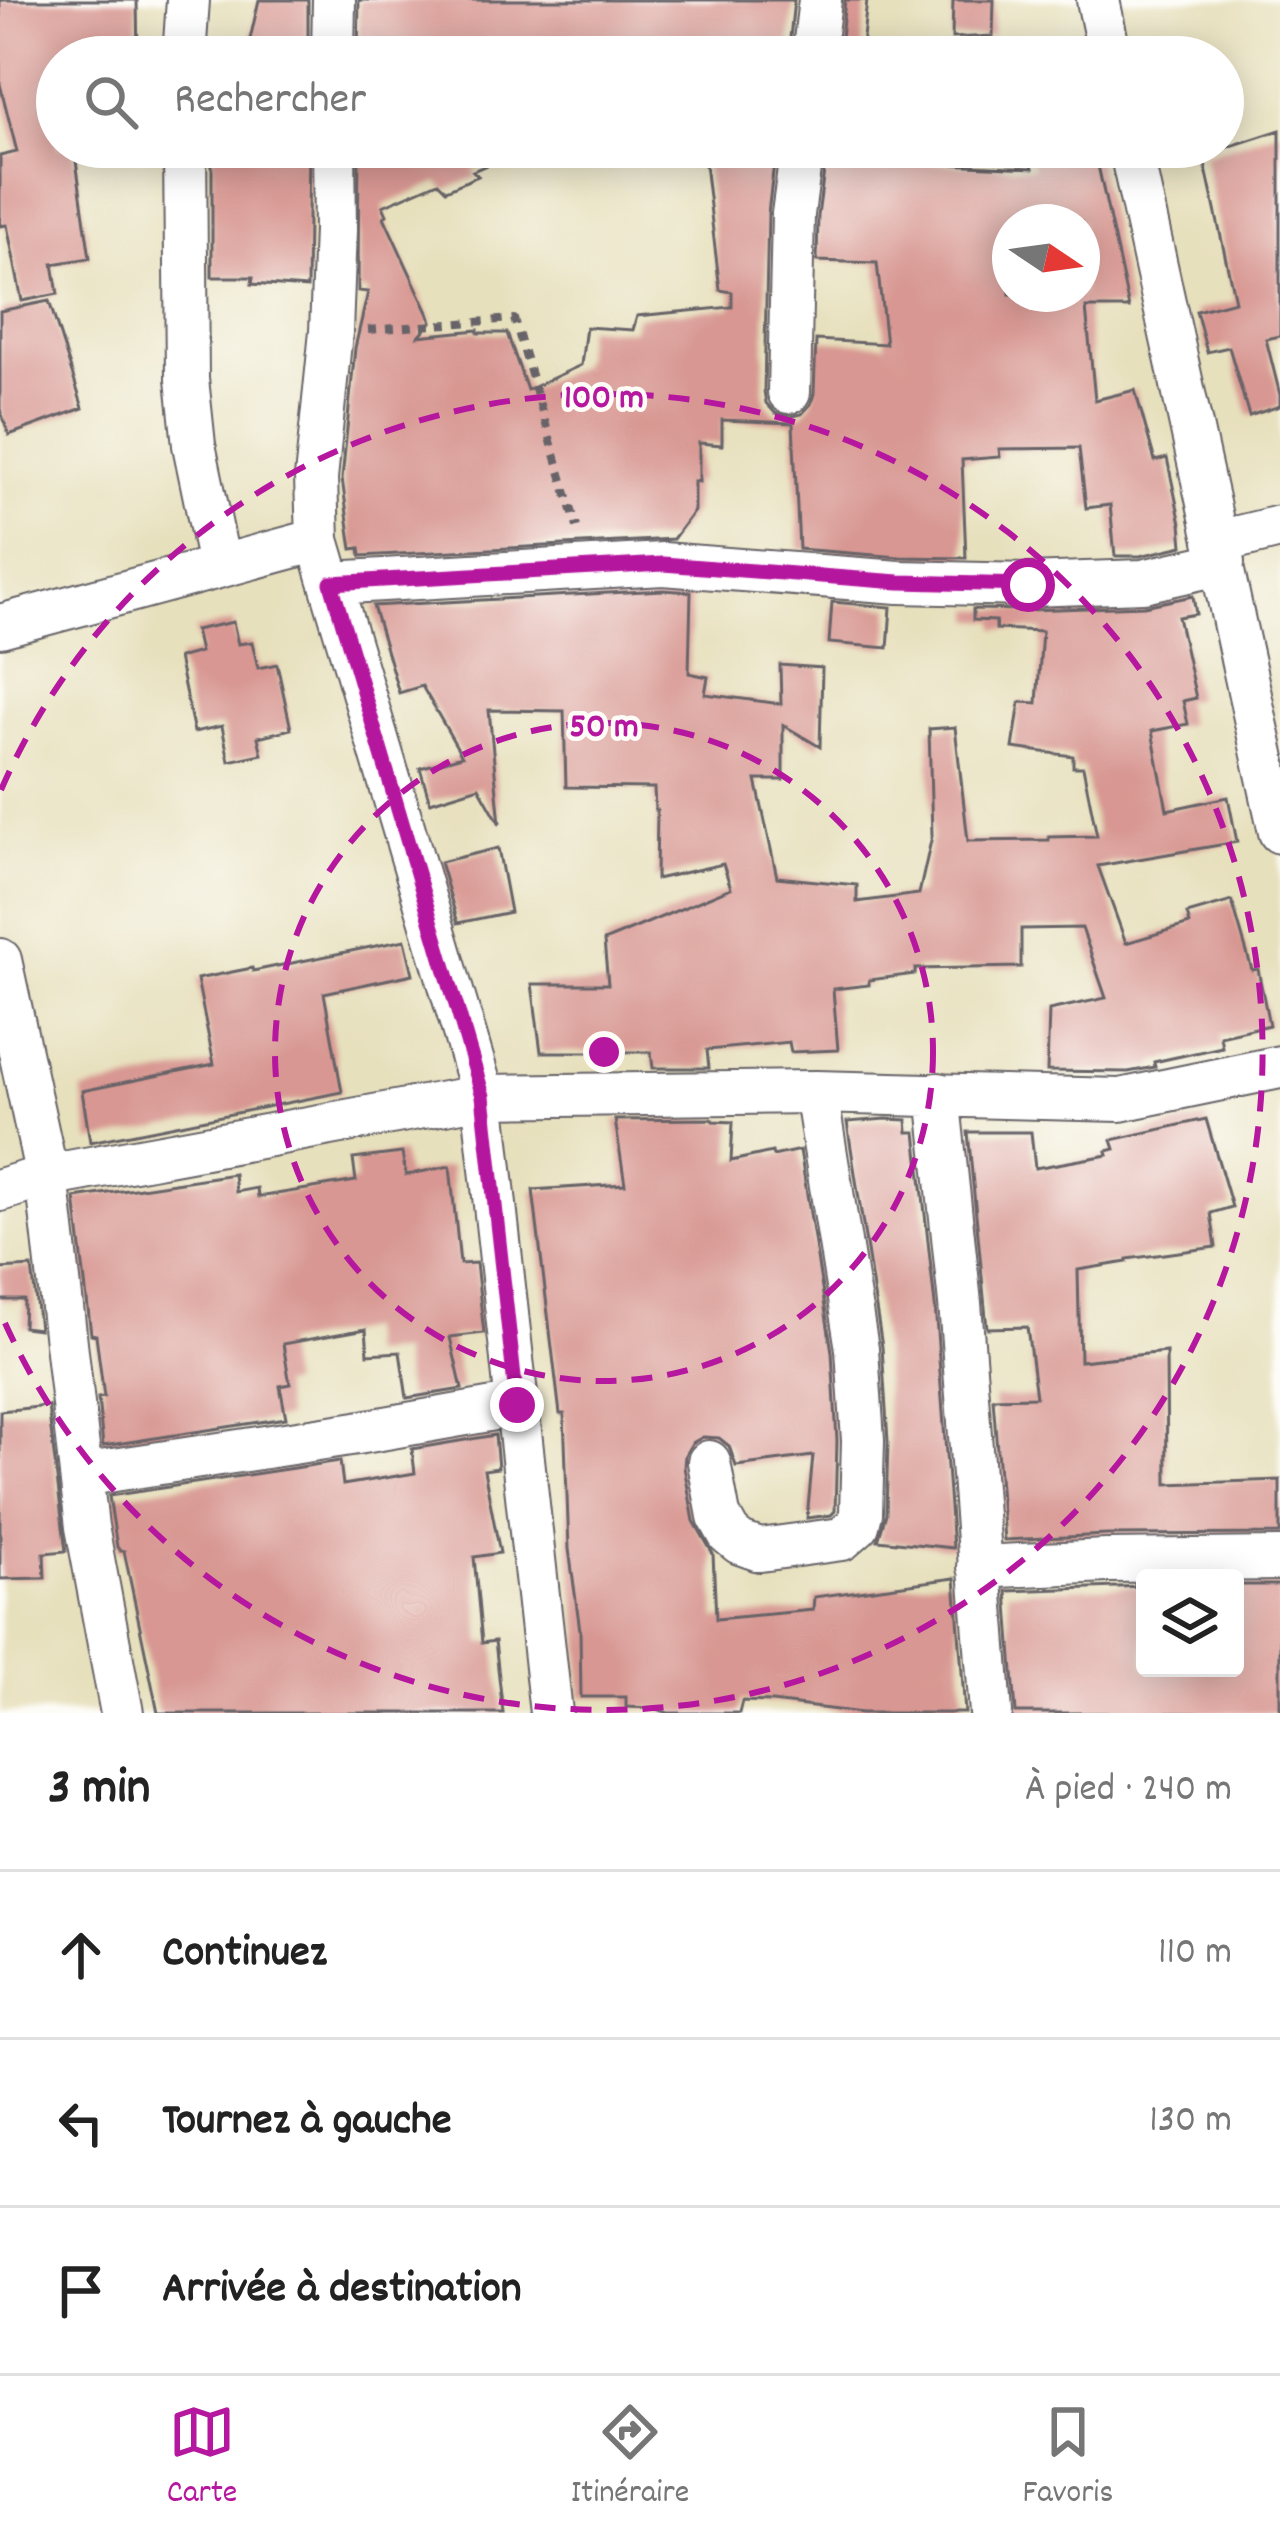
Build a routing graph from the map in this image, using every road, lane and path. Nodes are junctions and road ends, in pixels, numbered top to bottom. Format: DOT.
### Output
graph roads {
  1 [pos="188,0"];
  2 [pos="334,0"];
  3 [pos="820,0"];
  4 [pos="1098,0"];
  5 [pos="185,36"];
  6 [pos="333,36"];
  7 [pos="816,36"];
  8 [pos="1106,36"];
  9 [pos="185,168"];
  10 [pos="334,168"];
  11 [pos="799,168"];
  12 [pos="1135,168"];
  13 [pos="331,332"];
  14 [pos="789,392"];
  15 [pos="1280,527"];
  16 [pos="318,540"];
  17 [pos="1221,552"];
  18 [pos="219,565"];
  19 [pos="590,567"];
  20 [pos="331,583"];
  21 [pos="0,626"];
  22 [pos="1280,832"];
  23 [pos="0,960"];
  24 [pos="1280,1067"];
  25 [pos="816,1092"];
  26 [pos="938,1094"];
  27 [pos="483,1096"];
  28 [pos="47,1176"];
  29 [pos="0,1190"];
  30 [pos="517,1405"];
  31 [pos="709,1462"];
  32 [pos="80,1475"];
  33 [pos="1280,1559"];
  34 [pos="979,1568"];
  35 [pos="122,1713"];
  36 [pos="551,1713"];
  37 [pos="991,1713"];
  1 -- 5 [label="street"];
  2 -- 6 [label="street"];
  3 -- 7 [label="street"];
  4 -- 8 [label="street"];
  9 -- 18 [label="street"];
  10 -- 13 [label="street"];
  11 -- 14 [label="street"];
  12 -- 17 [label="street"];
  13 -- 16 [label="street"];
  13 -- 19 [label="path"];
  15 -- 17 [label="street"];
  16 -- 18 [label="street"];
  16 -- 20 [label="street"];
  17 -- 19 [label="street"];
  17 -- 22 [label="street"];
  18 -- 21 [label="street"];
  19 -- 20 [label="street"];
  20 -- 27 [label="street"];
  23 -- 28 [label="street"];
  24 -- 26 [label="street"];
  25 -- 26 [label="street"];
  25 -- 27 [label="street"];
  25 -- 31 [label="street"];
  26 -- 34 [label="street"];
  27 -- 28 [label="street"];
  27 -- 30 [label="street"];
  28 -- 29 [label="street"];
  28 -- 32 [label="street"];
  30 -- 32 [label="street"];
  30 -- 36 [label="street"];
  32 -- 35 [label="street"];
  33 -- 34 [label="street"];
  34 -- 37 [label="street"];
}
